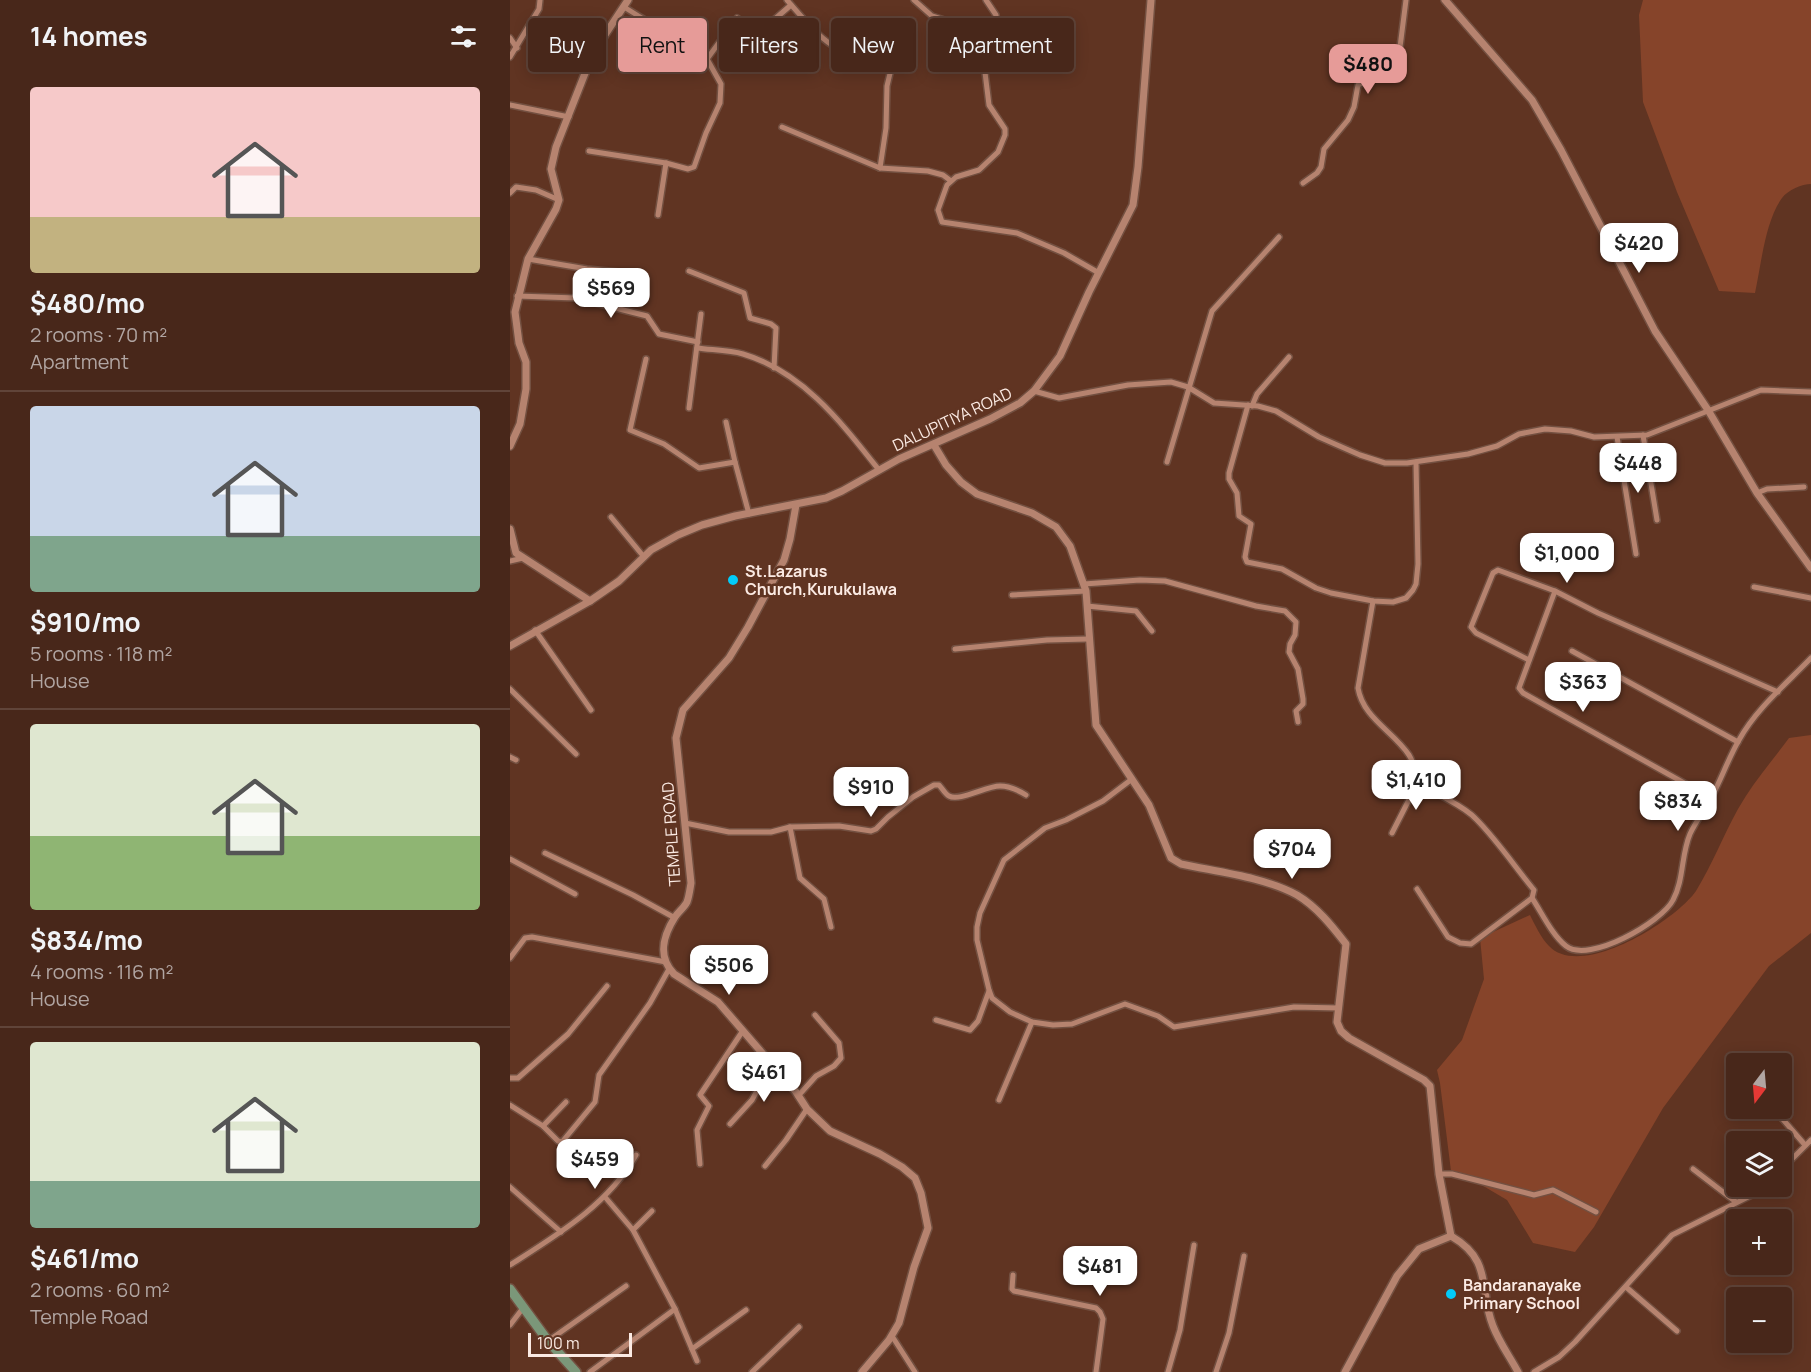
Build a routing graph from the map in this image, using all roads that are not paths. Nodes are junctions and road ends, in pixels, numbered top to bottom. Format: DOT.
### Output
graph roads {
  1 [pos="540,0"];
  2 [pos="914,0"];
  3 [pos="986,0"];
  4 [pos="1151,0"];
  5 [pos="1406,0"];
  6 [pos="1444,0"];
  7 [pos="789,2"];
  8 [pos="626,3"];
  9 [pos="647,18"];
  10 [pos="941,18"];
  11 [pos="996,18"];
  12 [pos="510,38"];
  13 [pos="517,48"];
  14 [pos="510,57"];
  15 [pos="985,72"];
  16 [pos="510,105"];
  17 [pos="569,117"];
  18 [pos="782,127"];
  19 [pos="589,151"];
  20 [pos="666,163"];
  21 [pos="880,168"];
  22 [pos="951,181"];
  23 [pos="1303,183"];
  24 [pos="510,193"];
  25 [pos="558,200"];
  26 [pos="658,215"];
  27 [pos="1279,237"];
  28 [pos="528,259"];
  29 [pos="689,271"];
  30 [pos="629,273"];
  31 [pos="1099,273"];
  32 [pos="517,296"];
  33 [pos="701,314"];
  34 [pos="510,343"];
  35 [pos="519,343"];
  36 [pos="697,345"];
  37 [pos="1289,357"];
  38 [pos="646,359"];
  39 [pos="774,368"];
  40 [pos="1188,387"];
  41 [pos="1034,392"];
  42 [pos="1811,392"];
  43 [pos="1250,406"];
  44 [pos="689,408"];
  45 [pos="1708,410"];
  46 [pos="726,422"];
  47 [pos="1643,435"];
  48 [pos="1617,437"];
  49 [pos="934,445"];
  50 [pos="510,446"];
  51 [pos="735,462"];
  52 [pos="1167,462"];
  53 [pos="1416,462"];
  54 [pos="879,470"];
  55 [pos="1804,487"];
  56 [pos="1756,493"];
  57 [pos="796,505"];
  58 [pos="750,514"];
  59 [pos="611,517"];
  60 [pos="1657,520"];
  61 [pos="510,529"];
  62 [pos="1636,554"];
  63 [pos="644,557"];
  64 [pos="523,558"];
  65 [pos="510,561"];
  66 [pos="1811,568"];
  67 [pos="1085,587"];
  68 [pos="1754,587"];
  69 [pos="1555,591"];
  70 [pos="1012,595"];
  71 [pos="1811,598"];
  72 [pos="590,601"];
  73 [pos="1373,601"];
  74 [pos="1087,606"];
  75 [pos="535,630"];
  76 [pos="1152,631"];
  77 [pos="1089,639"];
  78 [pos="510,646"];
  79 [pos="954,649"];
  80 [pos="1572,651"];
  81 [pos="1811,658"];
  82 [pos="1529,660"];
  83 [pos="510,689"];
  84 [pos="1778,692"];
  85 [pos="591,710"];
  86 [pos="1298,723"];
  87 [pos="1738,742"];
  88 [pos="576,754"];
  89 [pos="1132,778"];
  90 [pos="1419,780"];
  91 [pos="1026,795"];
  92 [pos="1712,798"];
  93 [pos="685,823"];
  94 [pos="790,827"];
  95 [pos="1392,833"];
  96 [pos="545,853"];
  97 [pos="510,859"];
  98 [pos="1417,889"];
  99 [pos="575,894"];
  100 [pos="1532,898"];
  101 [pos="675,918"];
  102 [pos="831,927"];
  103 [pos="510,958"];
  104 [pos="668,965"];
  105 [pos="607,987"];
  106 [pos="989,990"];
  107 [pos="1339,1008"];
  108 [pos="815,1015"];
  109 [pos="936,1020"];
  110 [pos="1032,1022"];
  111 [pos="742,1032"];
  112 [pos="772,1063"];
  113 [pos="510,1078"];
  114 [pos="798,1096"];
  115 [pos="999,1100"];
  116 [pos="566,1102"];
  117 [pos="510,1105"];
  118 [pos="807,1110"];
  119 [pos="1783,1119"];
  120 [pos="729,1124"];
  121 [pos="543,1126"];
  122 [pos="1811,1140"];
  123 [pos="1805,1145"];
  124 [pos="636,1155"];
  125 [pos="1792,1159"];
  126 [pos="700,1164"];
  127 [pos="765,1166"];
  128 [pos="1693,1169"];
  129 [pos="1439,1174"];
  130 [pos="510,1187"];
  131 [pos="605,1197"];
  132 [pos="1745,1197"];
  133 [pos="1736,1202"];
  134 [pos="652,1211"];
  135 [pos="1596,1212"];
  136 [pos="633,1230"];
  137 [pos="561,1232"];
  138 [pos="1451,1236"];
  139 [pos="1194,1245"];
  140 [pos="1244,1256"];
  141 [pos="510,1265"];
  142 [pos="1013,1275"];
  143 [pos="626,1286"];
  144 [pos="1626,1287"];
  145 [pos="510,1289"];
  146 [pos="523,1308"];
  147 [pos="675,1309"];
  148 [pos="746,1310"];
  149 [pos="510,1325"];
  150 [pos="799,1327"];
  151 [pos="1677,1331"];
  152 [pos="892,1336"];
  153 [pos="548,1341"];
  154 [pos="692,1349"];
  155 [pos="697,1361"];
  156 [pos="576,1372"];
  157 [pos="590,1372"];
  158 [pos="752,1372"];
  159 [pos="862,1372"];
  160 [pos="915,1372"];
  161 [pos="1096,1372"];
  162 [pos="1168,1372"];
  163 [pos="1216,1372"];
  164 [pos="1345,1372"];
  165 [pos="1518,1372"];
  166 [pos="1534,1372"];
  1 -- 13 [label="street"];
  2 -- 10 [label="street"];
  3 -- 11 [label="street"];
  4 -- 31 [label="street, DALUPITIYA ROAD"];
  5 -- 23 [label="street"];
  6 -- 45 [label="street"];
  7 -- 20 [label="street"];
  7 -- 21 [label="street"];
  8 -- 9 [label="street"];
  8 -- 17 [label="street"];
  12 -- 13 [label="street"];
  13 -- 14 [label="street"];
  15 -- 22 [label="street"];
  16 -- 17 [label="street"];
  17 -- 25 [label="street"];
  18 -- 21 [label="street"];
  19 -- 20 [label="street"];
  20 -- 26 [label="street"];
  21 -- 22 [label="street"];
  22 -- 31 [label="street"];
  24 -- 25 [label="street"];
  25 -- 28 [label="street"];
  27 -- 40 [label="street"];
  28 -- 30 [label="street"];
  28 -- 32 [label="street"];
  29 -- 39 [label="street"];
  31 -- 41 [label="street, DALUPITIYA ROAD"];
  32 -- 35 [label="street"];
  32 -- 36 [label="street"];
  33 -- 36 [label="street"];
  34 -- 35 [label="street"];
  35 -- 50 [label="street"];
  36 -- 39 [label="street"];
  36 -- 44 [label="street"];
  37 -- 43 [label="street"];
  38 -- 51 [label="street"];
  39 -- 54 [label="street"];
  40 -- 41 [label="street"];
  40 -- 43 [label="street"];
  40 -- 52 [label="street"];
  41 -- 49 [label="street, DALUPITIYA ROAD"];
  42 -- 45 [label="street"];
  43 -- 53 [label="street"];
  43 -- 73 [label="street"];
  45 -- 47 [label="street"];
  45 -- 56 [label="street"];
  46 -- 51 [label="street"];
  47 -- 48 [label="street"];
  47 -- 60 [label="street"];
  48 -- 53 [label="street"];
  48 -- 62 [label="street"];
  49 -- 54 [label="street, DALUPITIYA ROAD"];
  49 -- 67 [label="street"];
  51 -- 58 [label="street"];
  53 -- 73 [label="street"];
  54 -- 57 [label="street, DALUPITIYA ROAD"];
  55 -- 56 [label="street"];
  56 -- 66 [label="street"];
  57 -- 58 [label="street, DALUPITIYA ROAD"];
  57 -- 93 [label="street, TEMPLE ROAD"];
  58 -- 63 [label="street, DALUPITIYA ROAD"];
  59 -- 63 [label="street"];
  61 -- 64 [label="street"];
  63 -- 72 [label="street, DALUPITIYA ROAD"];
  64 -- 65 [label="street"];
  64 -- 72 [label="street"];
  67 -- 70 [label="street"];
  67 -- 74 [label="street"];
  67 -- 86 [label="street"];
  68 -- 71 [label="street"];
  69 -- 82 [label="street"];
  69 -- 82 [label="street"];
  69 -- 84 [label="street"];
  72 -- 75 [label="street, DALUPITIYA ROAD"];
  73 -- 90 [label="street"];
  74 -- 76 [label="street"];
  74 -- 77 [label="street"];
  75 -- 78 [label="street, DALUPITIYA ROAD"];
  75 -- 85 [label="street"];
  77 -- 79 [label="street"];
  77 -- 89 [label="street"];
  80 -- 87 [label="street"];
  81 -- 84 [label="street"];
  82 -- 92 [label="street"];
  83 -- 88 [label="street"];
  84 -- 87 [label="street"];
  87 -- 92 [label="street"];
  89 -- 106 [label="street"];
  89 -- 107 [label="street"];
  90 -- 95 [label="street"];
  90 -- 100 [label="street"];
  91 -- 94 [label="street"];
  92 -- 100 [label="street"];
  93 -- 94 [label="street"];
  93 -- 101 [label="street, TEMPLE ROAD"];
  94 -- 102 [label="street"];
  96 -- 101 [label="street"];
  97 -- 99 [label="street"];
  98 -- 100 [label="street"];
  101 -- 104 [label="street, TEMPLE ROAD"];
  103 -- 104 [label="street"];
  104 -- 111 [label="street"];
  104 -- 121 [label="street"];
  105 -- 113 [label="street"];
  106 -- 109 [label="street"];
  106 -- 110 [label="street"];
  107 -- 110 [label="street"];
  107 -- 129 [label="street"];
  108 -- 114 [label="street"];
  110 -- 115 [label="street"];
  111 -- 112 [label="street"];
  111 -- 126 [label="street"];
  112 -- 114 [label="street"];
  112 -- 120 [label="street"];
  114 -- 118 [label="street"];
  116 -- 121 [label="street"];
  117 -- 121 [label="street"];
  118 -- 127 [label="street"];
  118 -- 152 [label="street"];
  119 -- 123 [label="street"];
  122 -- 123 [label="street"];
  123 -- 125 [label="street"];
  124 -- 131 [label="street"];
  128 -- 133 [label="street"];
  129 -- 135 [label="street"];
  129 -- 138 [label="street"];
  130 -- 137 [label="street"];
  131 -- 136 [label="street"];
  131 -- 137 [label="street"];
  132 -- 133 [label="street"];
  133 -- 144 [label="street"];
  134 -- 136 [label="street"];
  136 -- 147 [label="street"];
  137 -- 141 [label="street"];
  138 -- 164 [label="street"];
  138 -- 165 [label="street"];
  139 -- 162 [label="street"];
  140 -- 163 [label="street"];
  142 -- 161 [label="street"];
  143 -- 153 [label="street"];
  144 -- 151 [label="street"];
  144 -- 166 [label="street"];
  145 -- 146 [label="main road"];
  146 -- 149 [label="street"];
  146 -- 153 [label="main road"];
  147 -- 154 [label="street"];
  147 -- 157 [label="street"];
  148 -- 154 [label="street"];
  150 -- 158 [label="street"];
  152 -- 159 [label="street"];
  152 -- 160 [label="street"];
  153 -- 156 [label="main road"];
  154 -- 155 [label="street"];
}
